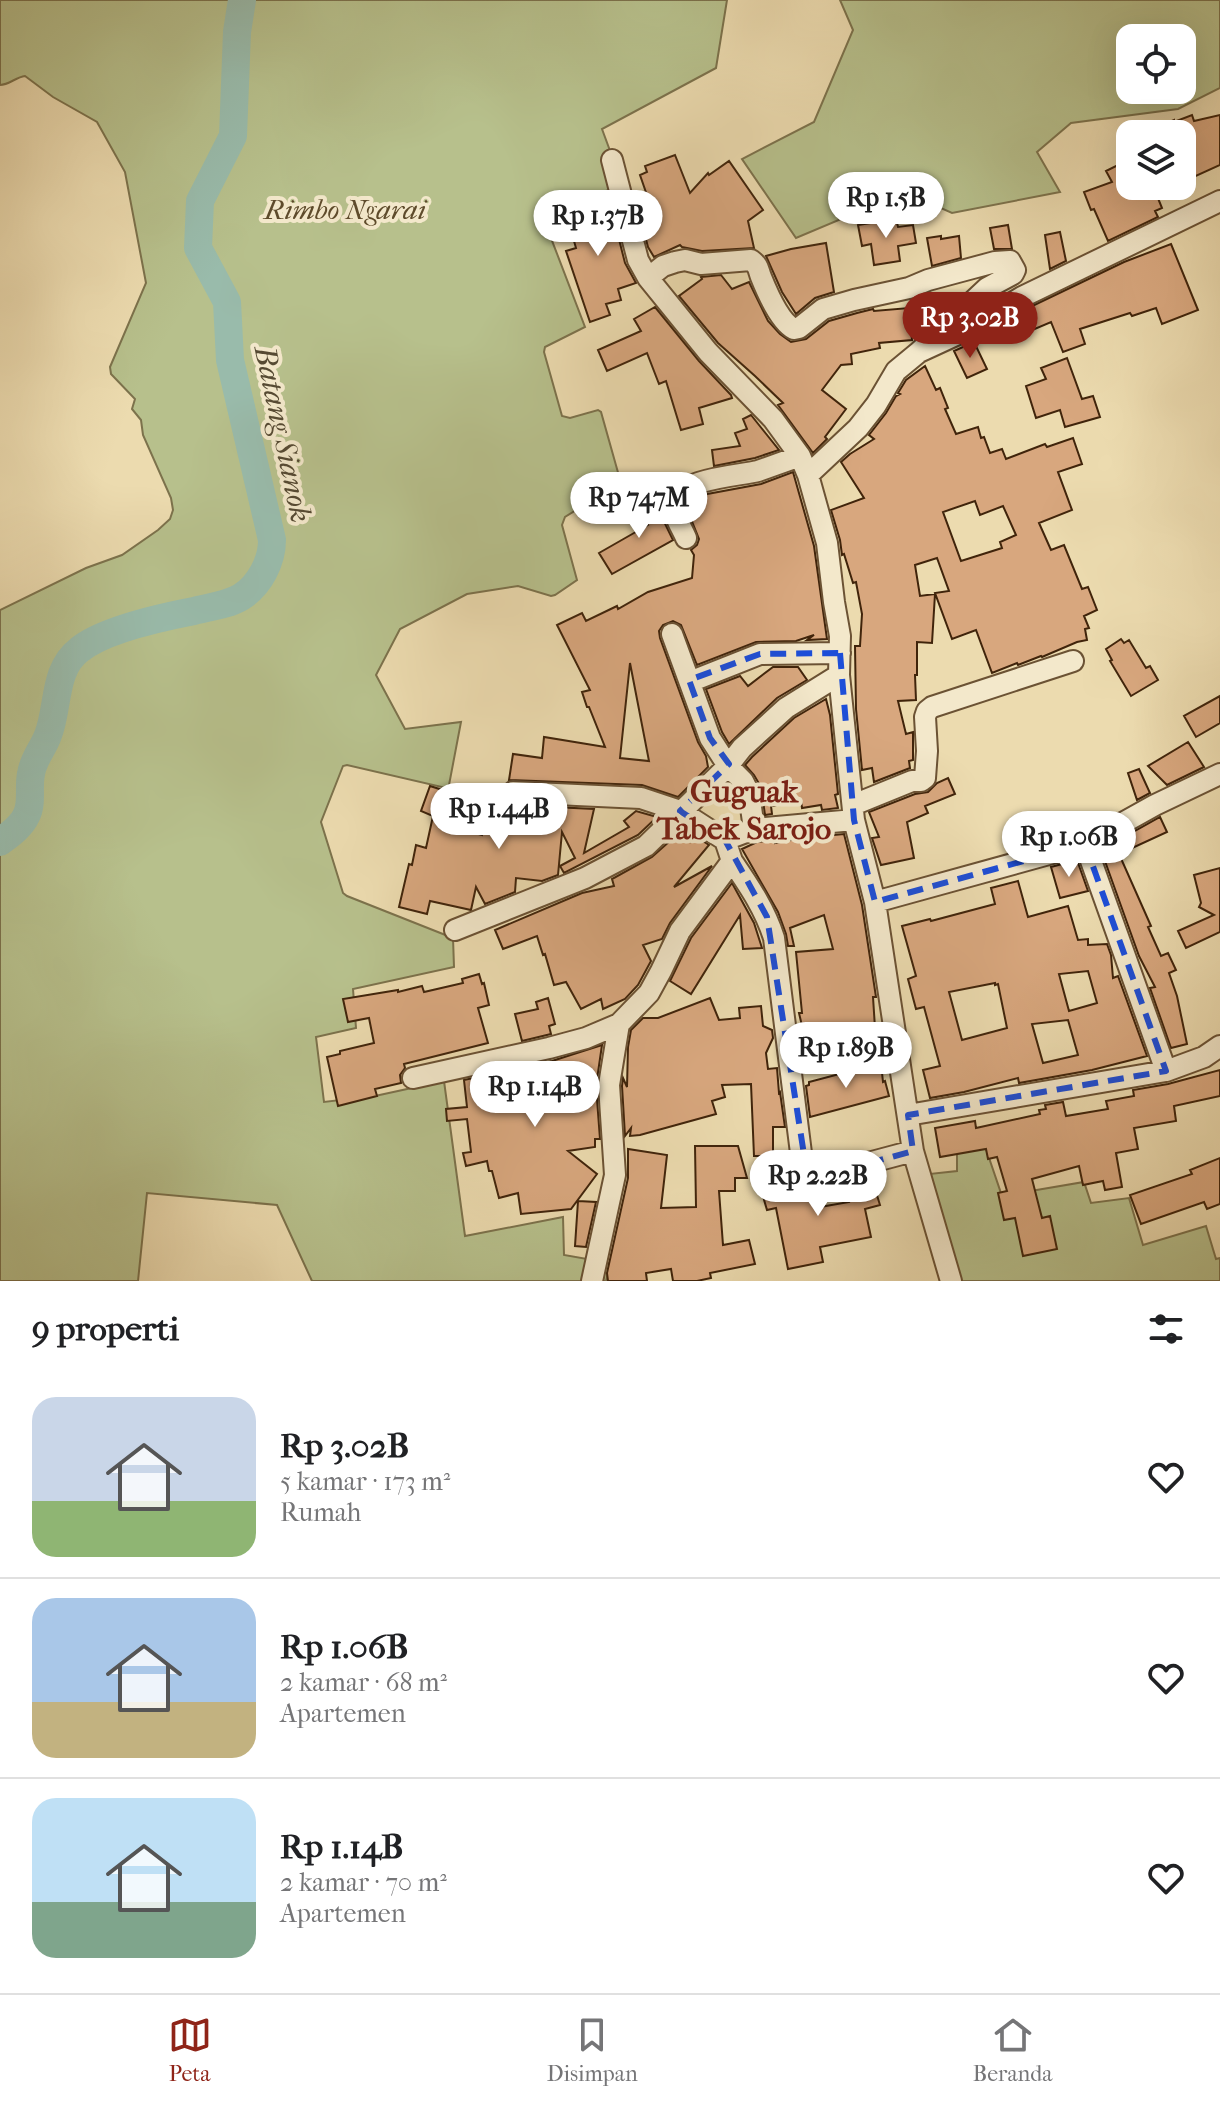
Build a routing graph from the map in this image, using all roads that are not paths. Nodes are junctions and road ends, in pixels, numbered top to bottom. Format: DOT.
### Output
graph roads {
  1 [pos="612,160"];
  2 [pos="1220,201"];
  3 [pos="1013,274"];
  4 [pos="648,278"];
  5 [pos="1022,297"];
  6 [pos="919,352"];
  7 [pos="804,466"];
  8 [pos="686,538"];
  9 [pos="672,634"];
  10 [pos="840,653"];
  11 [pos="1073,661"];
  12 [pos="839,675"];
  13 [pos="689,680"];
  14 [pos="728,766"];
  15 [pos="1220,774"];
  16 [pos="513,792"];
  17 [pos="680,811"];
  18 [pos="853,813"];
  19 [pos="754,829"];
  20 [pos="725,840"];
  21 [pos="1085,844"];
  22 [pos="732,861"];
  23 [pos="875,902"];
  24 [pos="455,930"];
  25 [pos="619,1024"];
  26 [pos="1220,1046"];
  27 [pos="1166,1071"];
  28 [pos="413,1078"];
  29 [pos="908,1115"];
  30 [pos="913,1151"];
  31 [pos="592,1281"];
  32 [pos="951,1281"];
  1 -- 4 [label="street"];
  2 -- 5 [label="street"];
  3 -- 4 [label="street"];
  3 -- 5 [label="street"];
  3 -- 6 [label="street"];
  4 -- 7 [label="street"];
  5 -- 6 [label="street"];
  6 -- 7 [label="street"];
  7 -- 8 [label="street"];
  7 -- 10 [label="street"];
  9 -- 13 [label="street"];
  10 -- 12 [label="street"];
  10 -- 13 [label="street"];
  11 -- 18 [label="street"];
  12 -- 14 [label="street"];
  12 -- 18 [label="street"];
  13 -- 14 [label="street"];
  14 -- 17 [label="street"];
  14 -- 19 [label="street"];
  15 -- 21 [label="street"];
  16 -- 17 [label="street"];
  17 -- 20 [label="street"];
  17 -- 24 [label="street"];
  18 -- 19 [label="street"];
  18 -- 23 [label="street"];
  19 -- 20 [label="street"];
  20 -- 22 [label="street"];
  21 -- 23 [label="street"];
  21 -- 27 [label="street"];
  22 -- 25 [label="street"];
  22 -- 30 [label="street"];
  23 -- 29 [label="street"];
  25 -- 28 [label="street"];
  25 -- 31 [label="street"];
  26 -- 27 [label="street"];
  27 -- 29 [label="street"];
  29 -- 30 [label="street"];
  30 -- 32 [label="street"];
}
